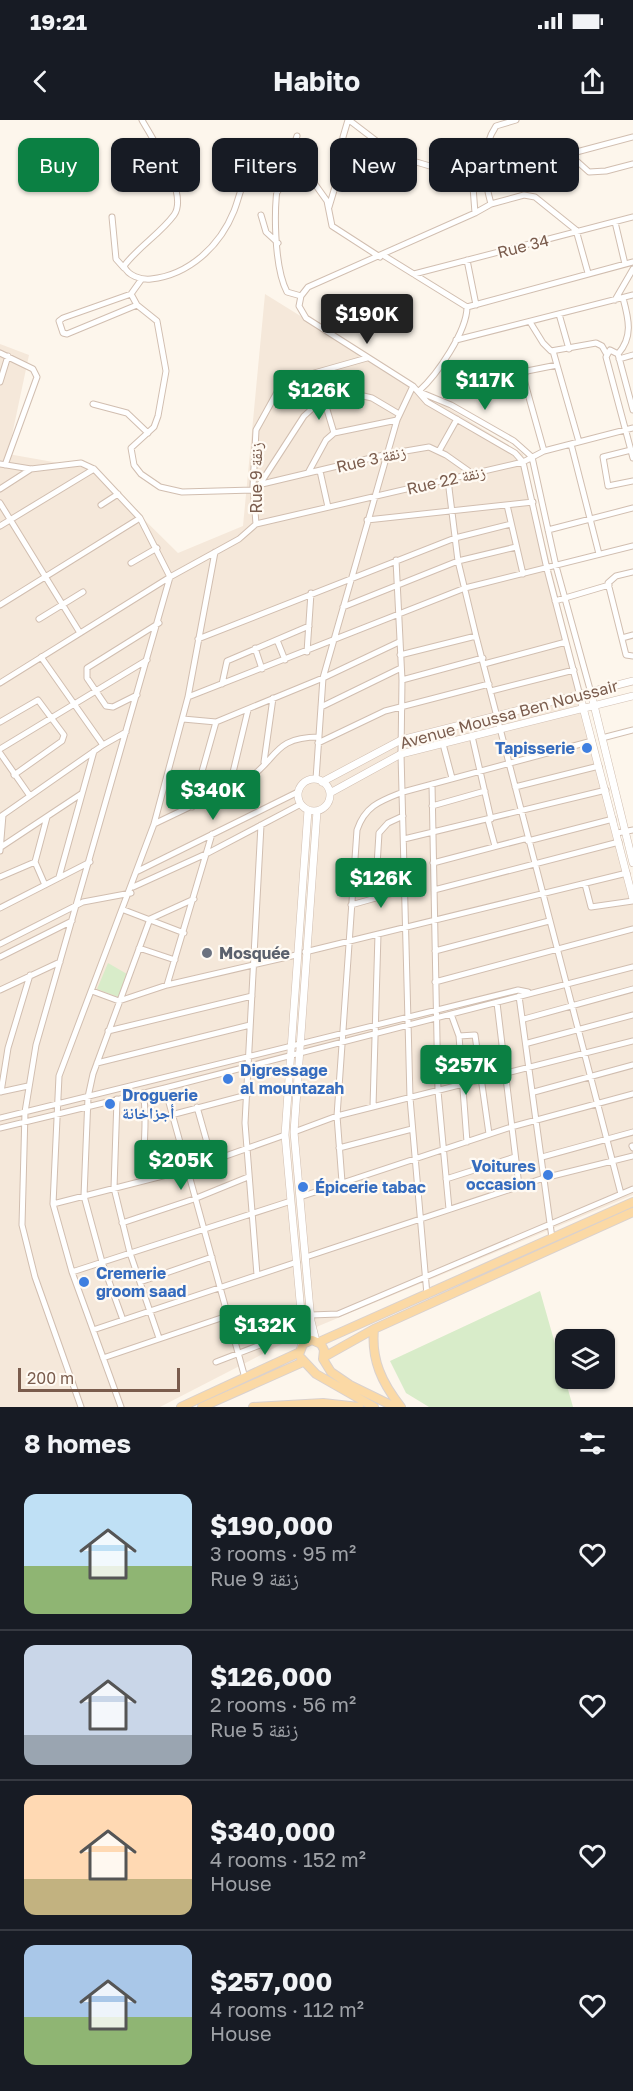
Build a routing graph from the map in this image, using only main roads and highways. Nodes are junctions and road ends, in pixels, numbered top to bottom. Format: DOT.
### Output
graph roads {
  1 [pos="633,1202"];
  2 [pos="633,1212"];
  3 [pos="374,1329"];
  4 [pos="317,1341"];
  5 [pos="300,1350"];
  6 [pos="323,1358"];
  7 [pos="306,1363"];
  8 [pos="181,1407"];
  9 [pos="202,1407"];
  10 [pos="253,1407"];
  11 [pos="359,1407"];
  12 [pos="374,1407"];
  13 [pos="395,1407"];
  14 [pos="401,1407"];
  1 -- 4 [label="main road"];
  2 -- 3 [label="main road"];
  3 -- 6 [label="main road"];
  3 -- 14 [label="main road"];
  4 -- 5 [label="main road"];
  4 -- 6 [label="main road"];
  5 -- 7 [label="main road"];
  5 -- 8 [label="main road"];
  6 -- 7 [label="main road"];
  6 -- 13 [label="main road"];
  7 -- 9 [label="main road"];
  7 -- 12 [label="main road"];
  10 -- 11 [label="main road"];
}
